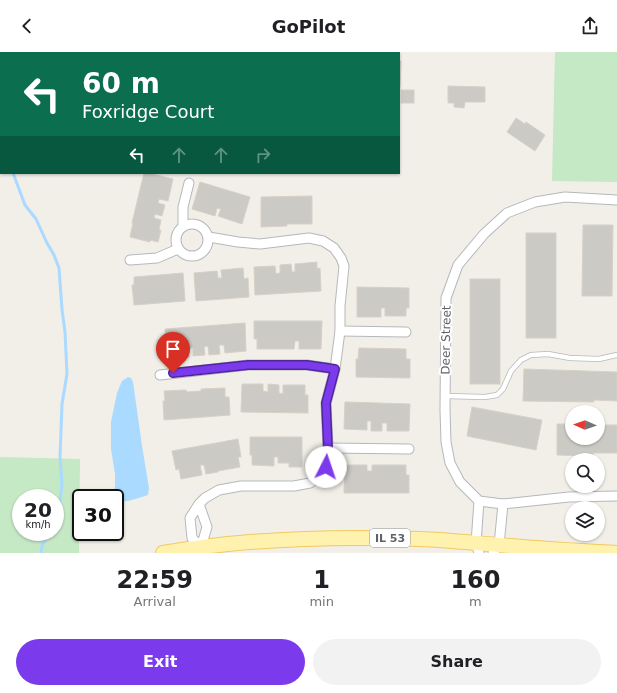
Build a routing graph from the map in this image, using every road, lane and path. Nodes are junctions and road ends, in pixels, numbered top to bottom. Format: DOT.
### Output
graph roads {
  1 [pos="189,183"];
  2 [pos="617,200"];
  3 [pos="183,226"];
  4 [pos="209,237"];
  5 [pos="178,249"];
  6 [pos="130,260"];
  7 [pos="340,331"];
  8 [pos="406,332"];
  9 [pos="617,355"];
  10 [pos="335,369"];
  11 [pos="160,375"];
  12 [pos="445,396"];
  13 [pos="328,448"];
  14 [pos="409,448"];
  15 [pos="617,496"];
  16 [pos="479,501"];
  17 [pos="199,504"];
  18 [pos="503,504"];
  19 [pos="477,548"];
  20 [pos="496,549"];
  21 [pos="201,550"];
  22 [pos="164,553"];
  23 [pos="617,553"];
  1 -- 3 [label="street"];
  2 -- 12 [label="street, Deer Street"];
  3 -- 4 [label="street"];
  3 -- 5 [label="street"];
  4 -- 5 [label="street"];
  4 -- 7 [label="street"];
  5 -- 6 [label="street"];
  7 -- 8 [label="street"];
  7 -- 10 [label="street"];
  9 -- 12 [label="lane"];
  10 -- 11 [label="street"];
  10 -- 13 [label="street"];
  12 -- 16 [label="street, Deer Street"];
  13 -- 14 [label="street"];
  13 -- 17 [label="street"];
  15 -- 18 [label="street"];
  16 -- 18 [label="street"];
  16 -- 19 [label="street"];
  17 -- 21 [label="street"];
  17 -- 21 [label="street"];
  18 -- 20 [label="street"];
  19 -- 20 [label="main road, IL 53"];
  19 -- 21 [label="main road, IL 53"];
  20 -- 23 [label="main road, IL 53"];
  21 -- 22 [label="main road, IL 53"];
}
